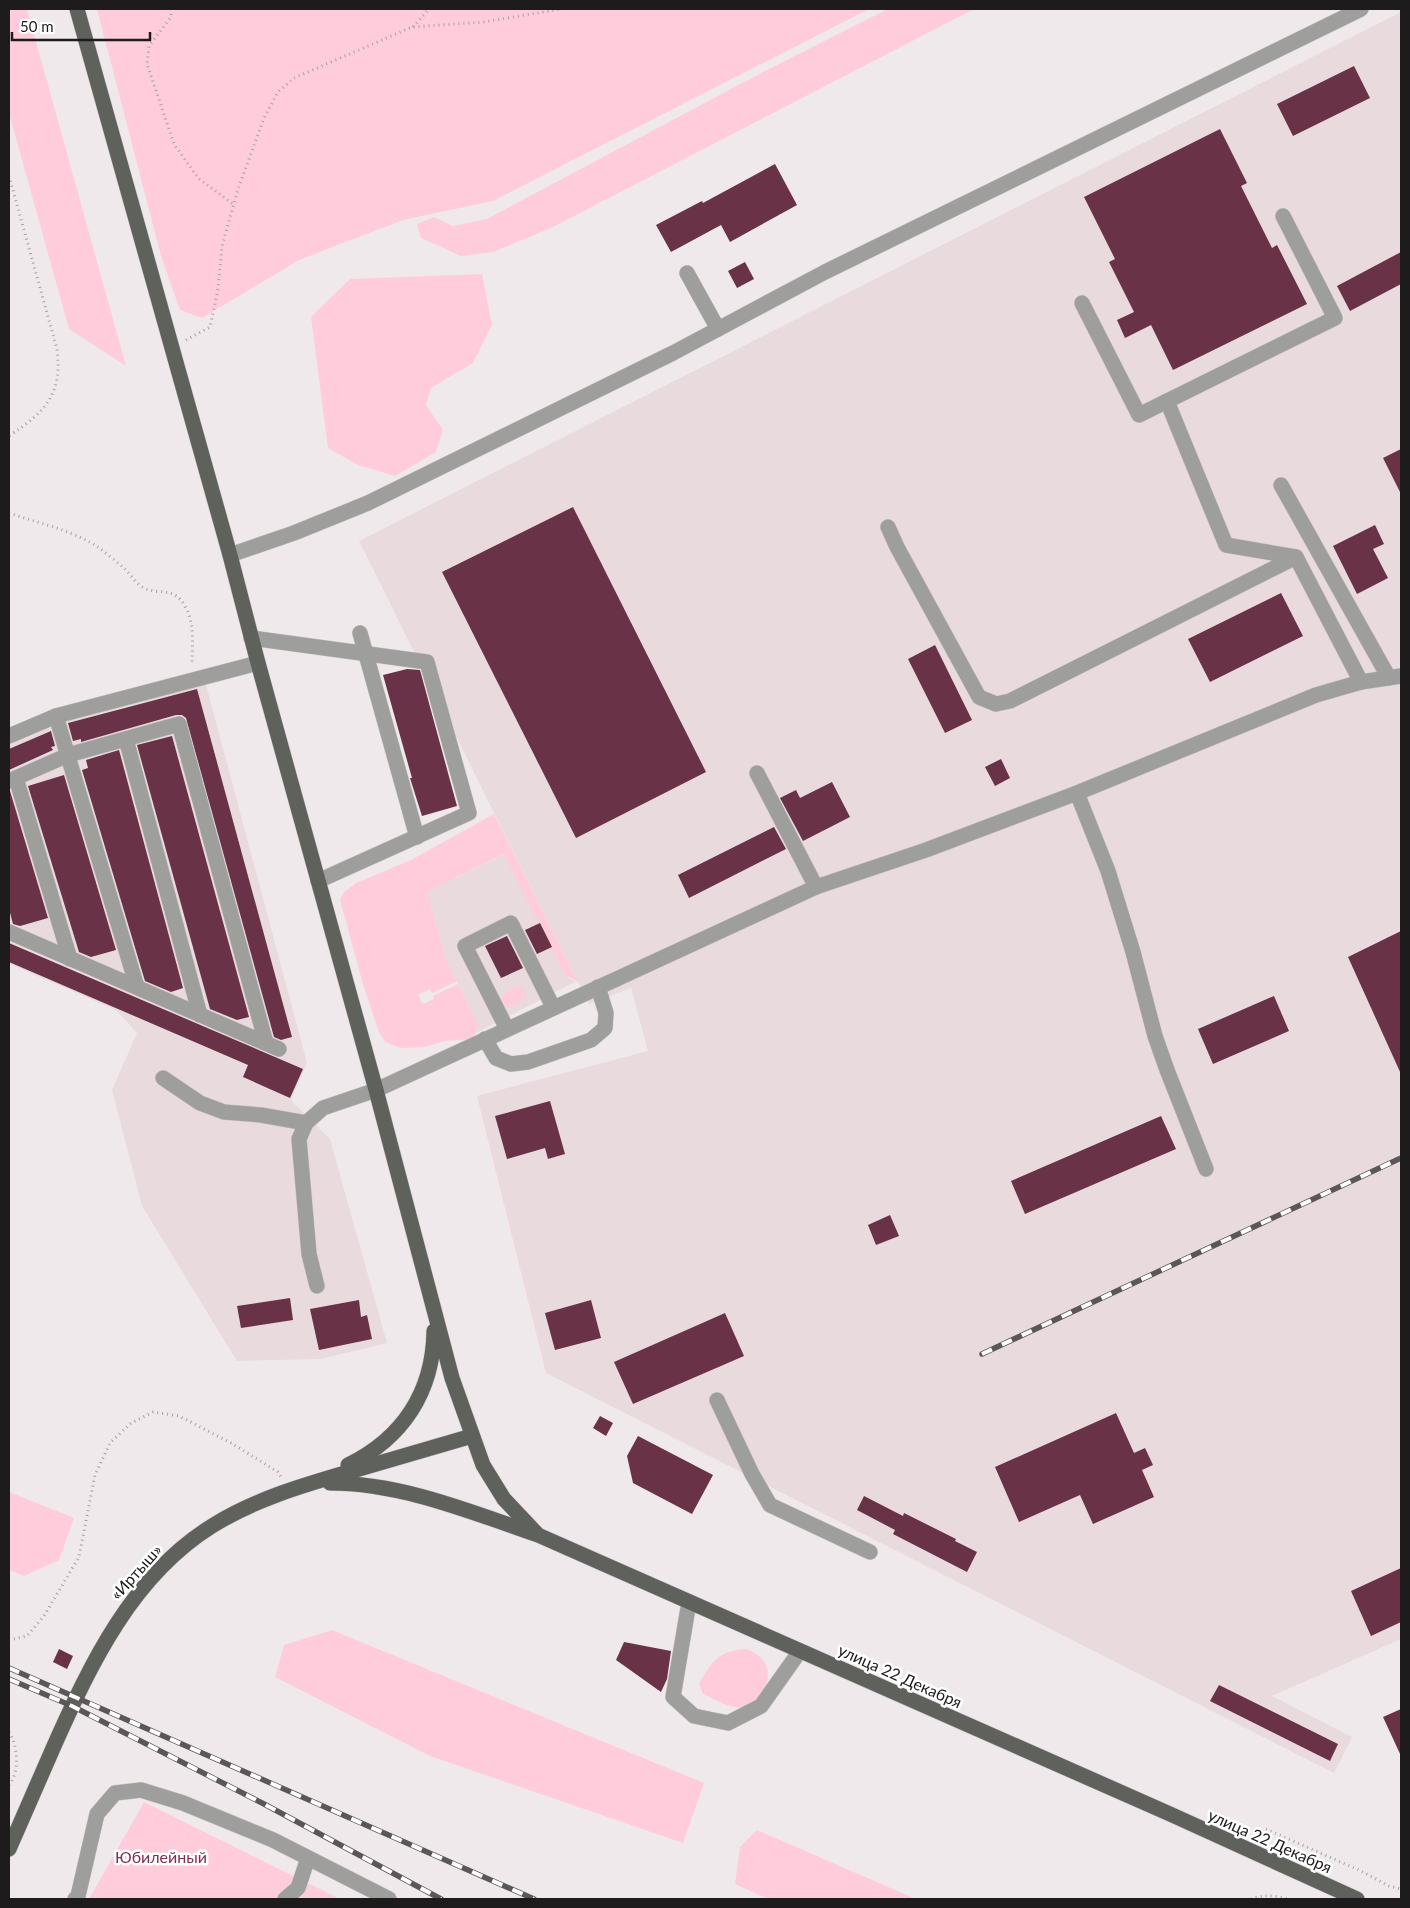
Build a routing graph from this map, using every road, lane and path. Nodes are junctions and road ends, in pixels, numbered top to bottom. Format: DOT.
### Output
graph roads {
  1 [pos="77,9"];
  2 [pos="171,9"];
  3 [pos="429,9"];
  4 [pos="561,9"];
  5 [pos="1361,9"];
  6 [pos="412,27"];
  7 [pos="9,176"];
  8 [pos="233,204"];
  9 [pos="1283,216"];
  10 [pos="687,273"];
  11 [pos="1082,302"];
  12 [pos="718,330"];
  13 [pos="172,347"];
  14 [pos="1168,401"];
  15 [pos="9,436"];
  16 [pos="1282,485"];
  17 [pos="9,514"];
  18 [pos="888,527"];
  19 [pos="230,555"];
  20 [pos="1296,557"];
  21 [pos="360,634"];
  22 [pos="251,638"];
  23 [pos="366,654"];
  24 [pos="258,663"];
  25 [pos="1395,677"];
  26 [pos="192,680"];
  27 [pos="1361,682"];
  28 [pos="56,716"];
  29 [pos="9,736"];
  30 [pos="126,739"];
  31 [pos="68,755"];
  32 [pos="757,773"];
  33 [pos="12,779"];
  34 [pos="1076,793"];
  35 [pos="417,837"];
  36 [pos="318,881"];
  37 [pos="816,887"];
  38 [pos="9,932"];
  39 [pos="70,959"];
  40 [pos="136,987"];
  41 [pos="598,987"];
  42 [pos="553,1007"];
  43 [pos="200,1015"];
  44 [pos="507,1029"];
  45 [pos="485,1039"];
  46 [pos="162,1078"];
  47 [pos="376,1090"];
  48 [pos="306,1124"];
  49 [pos="1206,1169"];
  50 [pos="317,1286"];
  51 [pos="435,1314"];
  52 [pos="717,1400"];
  53 [pos="472,1436"];
  54 [pos="312,1483"];
  55 [pos="289,1490"];
  56 [pos="538,1535"];
  57 [pos="870,1552"];
  58 [pos="689,1602"];
  59 [pos="9,1640"];
  60 [pos="800,1651"];
  61 [pos="9,1732"];
  62 [pos="9,1785"];
  63 [pos="1266,1829"];
  64 [pos="9,1850"];
  65 [pos="308,1858"];
  66 [pos="1401,1889"];
  67 [pos="79,1898"];
  68 [pos="285,1899"];
  69 [pos="389,1899"];
  70 [pos="1251,1899"];
  71 [pos="1287,1899"];
  72 [pos="1357,1899"];
  1 -- 13 [label="main road, улица 22 Декабря"];
  2 -- 8 [label="path"];
  3 -- 6 [label="path"];
  4 -- 6 [label="path"];
  5 -- 12 [label="street"];
  6 -- 8 [label="path"];
  7 -- 15 [label="path"];
  8 -- 13 [label="path"];
  9 -- 14 [label="street"];
  10 -- 12 [label="street"];
  11 -- 14 [label="street"];
  12 -- 19 [label="street"];
  13 -- 19 [label="main road, улица 22 Декабря"];
  14 -- 20 [label="street"];
  16 -- 25 [label="street"];
  17 -- 26 [label="path"];
  18 -- 20 [label="street"];
  19 -- 22 [label="main road, улица 22 Декабря"];
  20 -- 27 [label="street"];
  21 -- 23 [label="street"];
  22 -- 23 [label="street"];
  22 -- 24 [label="main road, улица 22 Декабря"];
  23 -- 35 [label="street"];
  23 -- 35 [label="street"];
  24 -- 26 [label="street"];
  24 -- 36 [label="main road, улица 22 Декабря"];
  25 -- 27 [label="street"];
  26 -- 28 [label="street"];
  27 -- 34 [label="street"];
  28 -- 29 [label="street"];
  28 -- 31 [label="street"];
  30 -- 31 [label="street"];
  30 -- 43 [label="street"];
  30 -- 43 [label="street"];
  31 -- 33 [label="street"];
  31 -- 40 [label="street"];
  32 -- 37 [label="street"];
  33 -- 39 [label="street"];
  34 -- 37 [label="street"];
  34 -- 49 [label="street"];
  35 -- 36 [label="street"];
  36 -- 47 [label="main road, улица 22 Декабря"];
  37 -- 41 [label="street"];
  38 -- 39 [label="street"];
  39 -- 40 [label="street"];
  40 -- 43 [label="street"];
  41 -- 42 [label="street"];
  41 -- 45 [label="street"];
  42 -- 44 [label="street"];
  42 -- 44 [label="street"];
  44 -- 45 [label="street"];
  45 -- 47 [label="street"];
  46 -- 48 [label="street"];
  47 -- 48 [label="street"];
  47 -- 51 [label="main road, улица 22 Декабря"];
  48 -- 50 [label="street"];
  51 -- 53 [label="main road, улица 22 Декабря"];
  51 -- 54 [label="main road"];
  52 -- 57 [label="street"];
  53 -- 54 [label="main road, «Иртыш»"];
  53 -- 56 [label="main road, улица 22 Декабря"];
  54 -- 55 [label="main road, «Иртыш»"];
  54 -- 56 [label="main road"];
  55 -- 59 [label="path"];
  55 -- 64 [label="main road, «Иртыш»"];
  56 -- 58 [label="main road, улица 22 Декабря"];
  58 -- 60 [label="main road, улица 22 Декабря"];
  58 -- 60 [label="street"];
  60 -- 72 [label="main road, улица 22 Декабря"];
  61 -- 62 [label="path"];
  63 -- 66 [label="path"];
  65 -- 67 [label="street"];
  65 -- 68 [label="street"];
  65 -- 69 [label="street"];
  70 -- 71 [label="path"];
}
